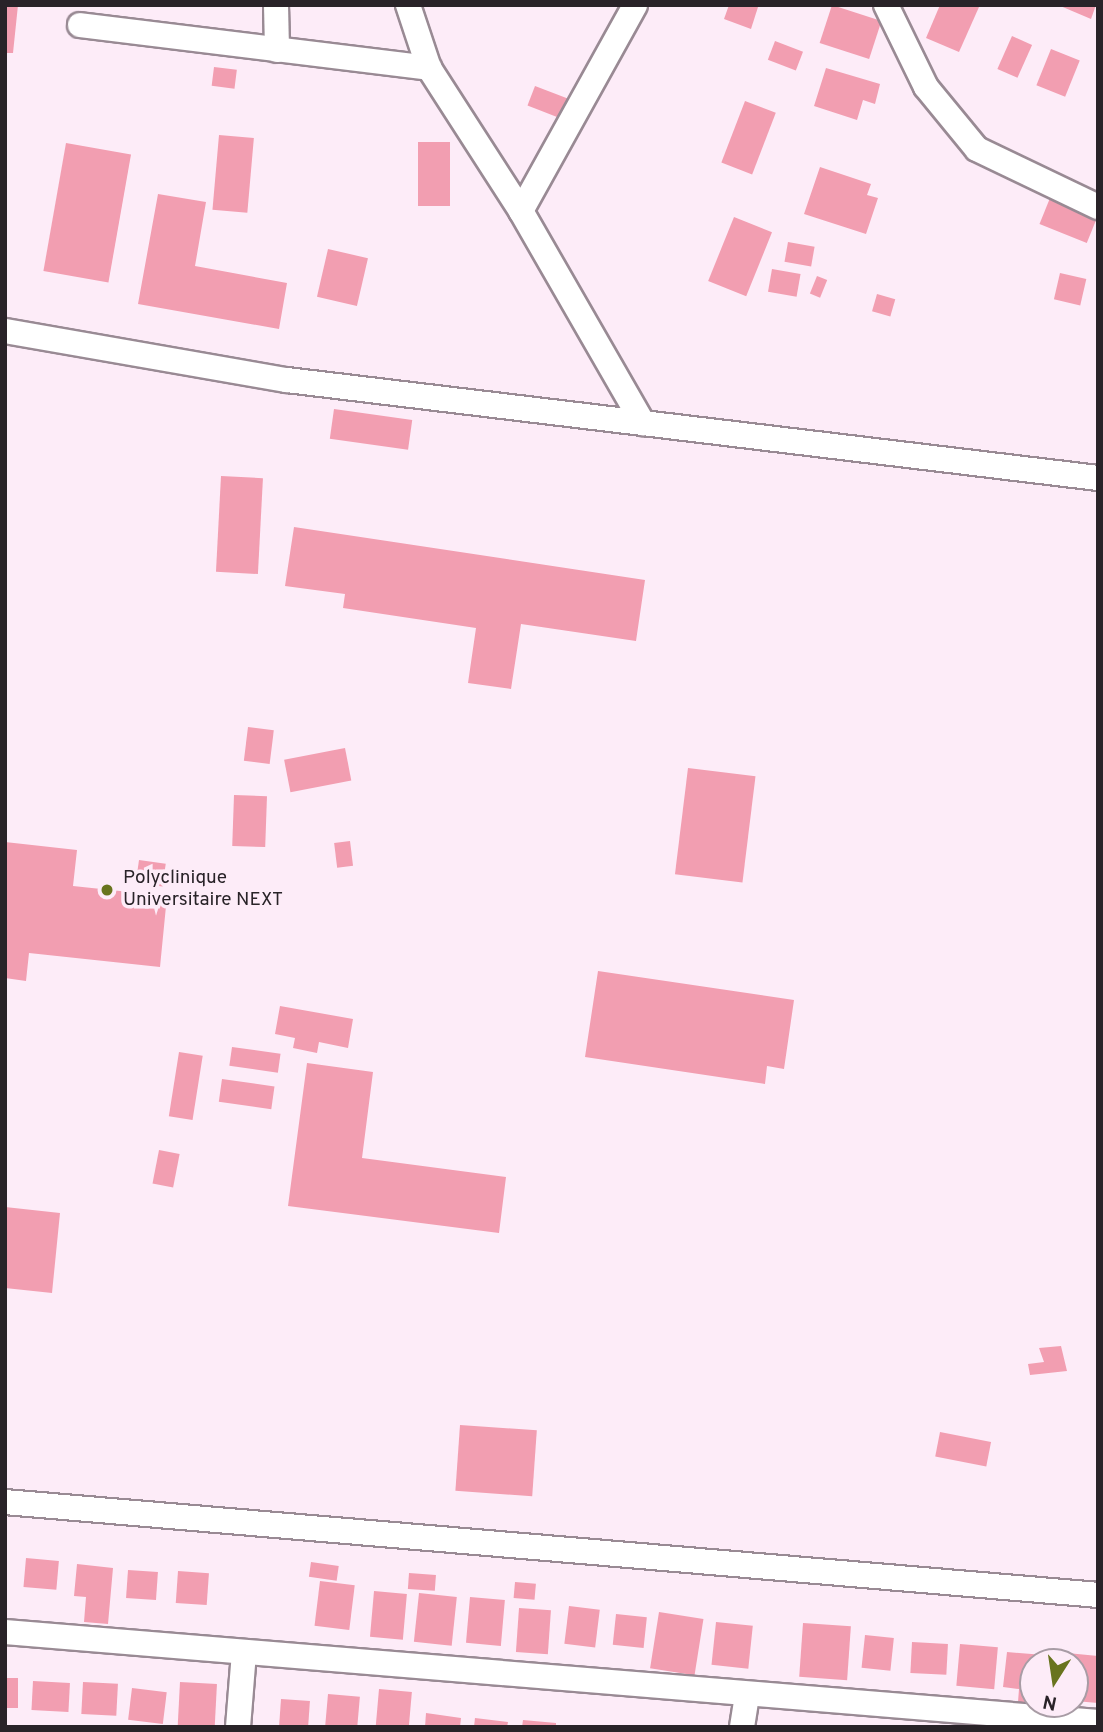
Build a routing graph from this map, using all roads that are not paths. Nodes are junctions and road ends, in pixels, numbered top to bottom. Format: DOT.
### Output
graph roads {
  1 [pos="276,5"];
  2 [pos="408,5"];
  3 [pos="635,5"];
  4 [pos="886,5"];
  5 [pos="80,25"];
  6 [pos="277,50"];
  7 [pos="429,68"];
  8 [pos="1098,207"];
  9 [pos="521,211"];
  10 [pos="5,331"];
  11 [pos="643,423"];
  12 [pos="1098,478"];
  13 [pos="5,1502"];
  14 [pos="1098,1595"];
  15 [pos="5,1632"];
  16 [pos="244,1652"];
  17 [pos="747,1695"];
  18 [pos="1098,1722"];
  19 [pos="238,1727"];
  20 [pos="743,1727"];
  1 -- 6 [label="street"];
  2 -- 7 [label="street"];
  3 -- 9 [label="street"];
  4 -- 8 [label="street"];
  5 -- 6 [label="street"];
  6 -- 7 [label="street"];
  7 -- 9 [label="street"];
  9 -- 11 [label="street"];
  10 -- 11 [label="street"];
  11 -- 12 [label="street"];
  13 -- 14 [label="street"];
  15 -- 16 [label="street"];
  16 -- 17 [label="street"];
  16 -- 19 [label="street"];
  17 -- 18 [label="street"];
  17 -- 20 [label="street"];
}
